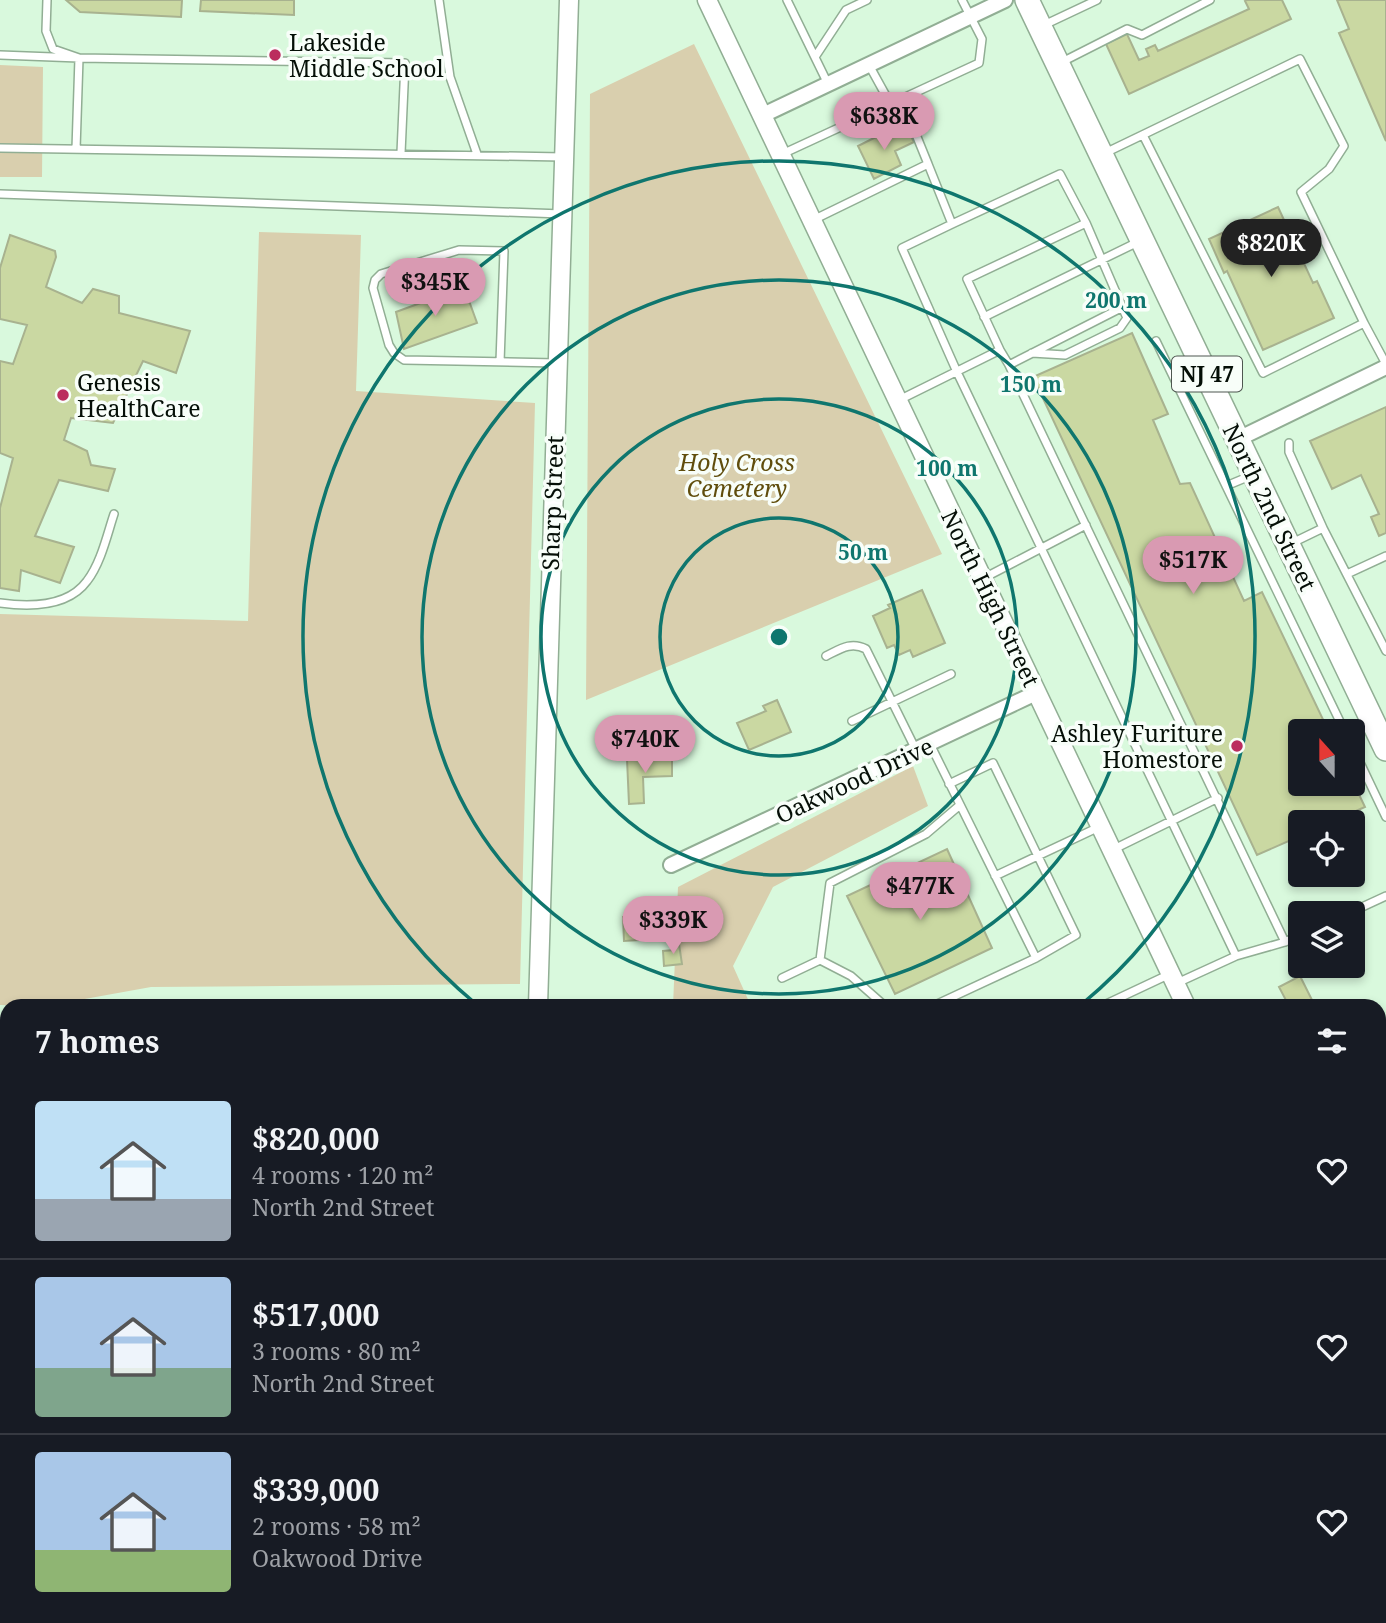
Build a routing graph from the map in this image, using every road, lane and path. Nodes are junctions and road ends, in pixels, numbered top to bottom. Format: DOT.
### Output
graph roads {
  1 [pos="47,0"];
  2 [pos="439,0"];
  3 [pos="569,0"];
  4 [pos="707,0"];
  5 [pos="787,0"];
  6 [pos="867,0"];
  7 [pos="962,0"];
  8 [pos="1004,0"];
  9 [pos="1027,0"];
  10 [pos="1074,0"];
  11 [pos="1097,0"];
  12 [pos="1210,0"];
  13 [pos="1078,9"];
  14 [pos="970,16"];
  15 [pos="1040,27"];
  16 [pos="0,55"];
  17 [pos="815,57"];
  18 [pos="79,58"];
  19 [pos="1057,64"];
  20 [pos="869,65"];
  21 [pos="828,84"];
  22 [pos="902,100"];
  23 [pos="891,105"];
  24 [pos="761,116"];
  25 [pos="1143,135"];
  26 [pos="0,148"];
  27 [pos="76,149"];
  28 [pos="401,153"];
  29 [pos="477,154"];
  30 [pos="1101,155"];
  31 [pos="779,156"];
  32 [pos="564,157"];
  33 [pos="928,164"];
  34 [pos="0,194"];
  35 [pos="562,214"];
  36 [pos="811,221"];
  37 [pos="1086,223"];
  38 [pos="952,224"];
  39 [pos="1142,240"];
  40 [pos="1102,259"];
  41 [pos="1123,307"];
  42 [pos="985,317"];
  43 [pos="1364,323"];
  44 [pos="1156,341"];
  45 [pos="1000,350"];
  46 [pos="1032,353"];
  47 [pos="500,362"];
  48 [pos="557,363"];
  49 [pos="1009,365"];
  50 [pos="1386,366"];
  51 [pos="957,372"];
  52 [pos="897,402"];
  53 [pos="1238,439"];
  54 [pos="1289,443"];
  55 [pos="1254,474"];
  56 [pos="1226,486"];
  57 [pos="114,514"];
  58 [pos="1086,525"];
  59 [pos="1323,528"];
  60 [pos="1288,545"];
  61 [pos="1041,547"];
  62 [pos="1386,556"];
  63 [pos="1347,574"];
  64 [pos="982,579"];
  65 [pos="0,603"];
  66 [pos="1386,652"];
  67 [pos="825,656"];
  68 [pos="951,674"];
  69 [pos="1036,693"];
  70 [pos="892,701"];
  71 [pos="1339,719"];
  72 [pos="852,721"];
  73 [pos="923,747"];
  74 [pos="1386,749"];
  75 [pos="1365,773"];
  76 [pos="950,784"];
  77 [pos="1218,798"];
  78 [pos="960,805"];
  79 [pos="1386,817"];
  80 [pos="1171,821"];
  81 [pos="1100,827"];
  82 [pos="1111,850"];
  83 [pos="1038,856"];
  84 [pos="671,865"];
  85 [pos="995,876"];
  86 [pos="1386,896"];
  87 [pos="1365,906"];
  88 [pos="1288,941"];
  89 [pos="1285,942"];
  90 [pos="1236,956"];
  91 [pos="1036,958"];
  92 [pos="820,960"];
  93 [pos="782,978"];
  94 [pos="1173,979"];
  95 [pos="538,999"];
  96 [pos="877,999"];
  97 [pos="948,999"];
  98 [pos="1120,999"];
  99 [pos="1183,999"];
  1 -- 18 [label="lane"];
  2 -- 29 [label="lane"];
  3 -- 32 [label="street, Sharp Street"];
  4 -- 24 [label="street, North High Street"];
  5 -- 17 [label="lane"];
  6 -- 17 [label="lane"];
  7 -- 14 [label="lane"];
  8 -- 14 [label="street"];
  9 -- 15 [label="main road, North 2nd Street / NJ 47"];
  10 -- 13 [label="lane"];
  11 -- 13 [label="lane"];
  12 -- 19 [label="lane"];
  13 -- 15 [label="lane"];
  14 -- 20 [label="street"];
  14 -- 22 [label="lane"];
  15 -- 19 [label="main road, North 2nd Street / NJ 47"];
  16 -- 18 [label="lane"];
  17 -- 21 [label="lane"];
  18 -- 27 [label="lane"];
  18 -- 28 [label="lane"];
  19 -- 30 [label="main road, North 2nd Street / NJ 47"];
  20 -- 21 [label="street"];
  20 -- 23 [label="lane"];
  21 -- 24 [label="street"];
  22 -- 23 [label="lane"];
  22 -- 33 [label="lane"];
  23 -- 31 [label="lane"];
  24 -- 31 [label="street, North High Street"];
  25 -- 30 [label="lane"];
  25 -- 43 [label="lane"];
  25 -- 43 [label="lane"];
  26 -- 27 [label="lane"];
  27 -- 28 [label="lane"];
  28 -- 29 [label="lane"];
  29 -- 32 [label="lane"];
  30 -- 39 [label="main road, North 2nd Street / NJ 47"];
  31 -- 36 [label="street, North High Street"];
  32 -- 35 [label="street, Sharp Street"];
  33 -- 36 [label="lane"];
  33 -- 38 [label="lane"];
  34 -- 35 [label="lane"];
  35 -- 48 [label="street, Sharp Street"];
  36 -- 52 [label="street, North High Street"];
  37 -- 38 [label="lane"];
  37 -- 40 [label="lane"];
  37 -- 42 [label="lane"];
  38 -- 51 [label="lane"];
  39 -- 40 [label="lane"];
  39 -- 53 [label="main road, North 2nd Street / NJ 47"];
  40 -- 41 [label="lane"];
  40 -- 42 [label="lane"];
  41 -- 46 [label="lane"];
  41 -- 46 [label="lane"];
  42 -- 45 [label="lane"];
  43 -- 50 [label="lane"];
  44 -- 56 [label="lane"];
  45 -- 49 [label="lane"];
  45 -- 51 [label="lane"];
  46 -- 49 [label="lane"];
  47 -- 47 [label="lane"];
  47 -- 48 [label="lane"];
  48 -- 95 [label="street, Sharp Street"];
  49 -- 58 [label="lane"];
  50 -- 53 [label="street"];
  51 -- 52 [label="lane"];
  51 -- 61 [label="lane"];
  52 -- 64 [label="street, North High Street"];
  53 -- 55 [label="main road, North 2nd Street / NJ 47"];
  54 -- 59 [label="lane"];
  55 -- 56 [label="lane"];
  55 -- 60 [label="main road, North 2nd Street / NJ 47"];
  56 -- 71 [label="lane"];
  57 -- 65 [label="lane"];
  58 -- 61 [label="lane"];
  58 -- 77 [label="lane"];
  59 -- 60 [label="lane"];
  59 -- 63 [label="lane"];
  60 -- 74 [label="main road, North 2nd Street / NJ 47"];
  61 -- 64 [label="lane"];
  61 -- 80 [label="lane"];
  62 -- 63 [label="lane"];
  63 -- 66 [label="lane"];
  64 -- 69 [label="street, North High Street"];
  67 -- 70 [label="lane"];
  68 -- 70 [label="lane"];
  69 -- 73 [label="street, Oakwood Drive"];
  69 -- 81 [label="street, North High Street"];
  70 -- 72 [label="lane"];
  70 -- 73 [label="lane"];
  73 -- 76 [label="lane"];
  73 -- 84 [label="street, Oakwood Drive"];
  75 -- 79 [label="lane"];
  76 -- 78 [label="lane"];
  76 -- 83 [label="lane"];
  77 -- 80 [label="lane"];
  77 -- 89 [label="lane"];
  78 -- 85 [label="lane"];
  78 -- 92 [label="lane"];
  80 -- 82 [label="lane"];
  80 -- 90 [label="lane"];
  81 -- 82 [label="street, North High Street"];
  81 -- 83 [label="lane"];
  82 -- 94 [label="street, North High Street"];
  83 -- 85 [label="lane"];
  83 -- 91 [label="lane"];
  85 -- 91 [label="lane"];
  86 -- 87 [label="lane"];
  88 -- 89 [label="lane"];
  89 -- 90 [label="lane"];
  90 -- 94 [label="lane"];
  91 -- 97 [label="lane"];
  92 -- 93 [label="lane"];
  92 -- 96 [label="lane"];
  94 -- 98 [label="lane"];
  94 -- 99 [label="street, North High Street"];
}
